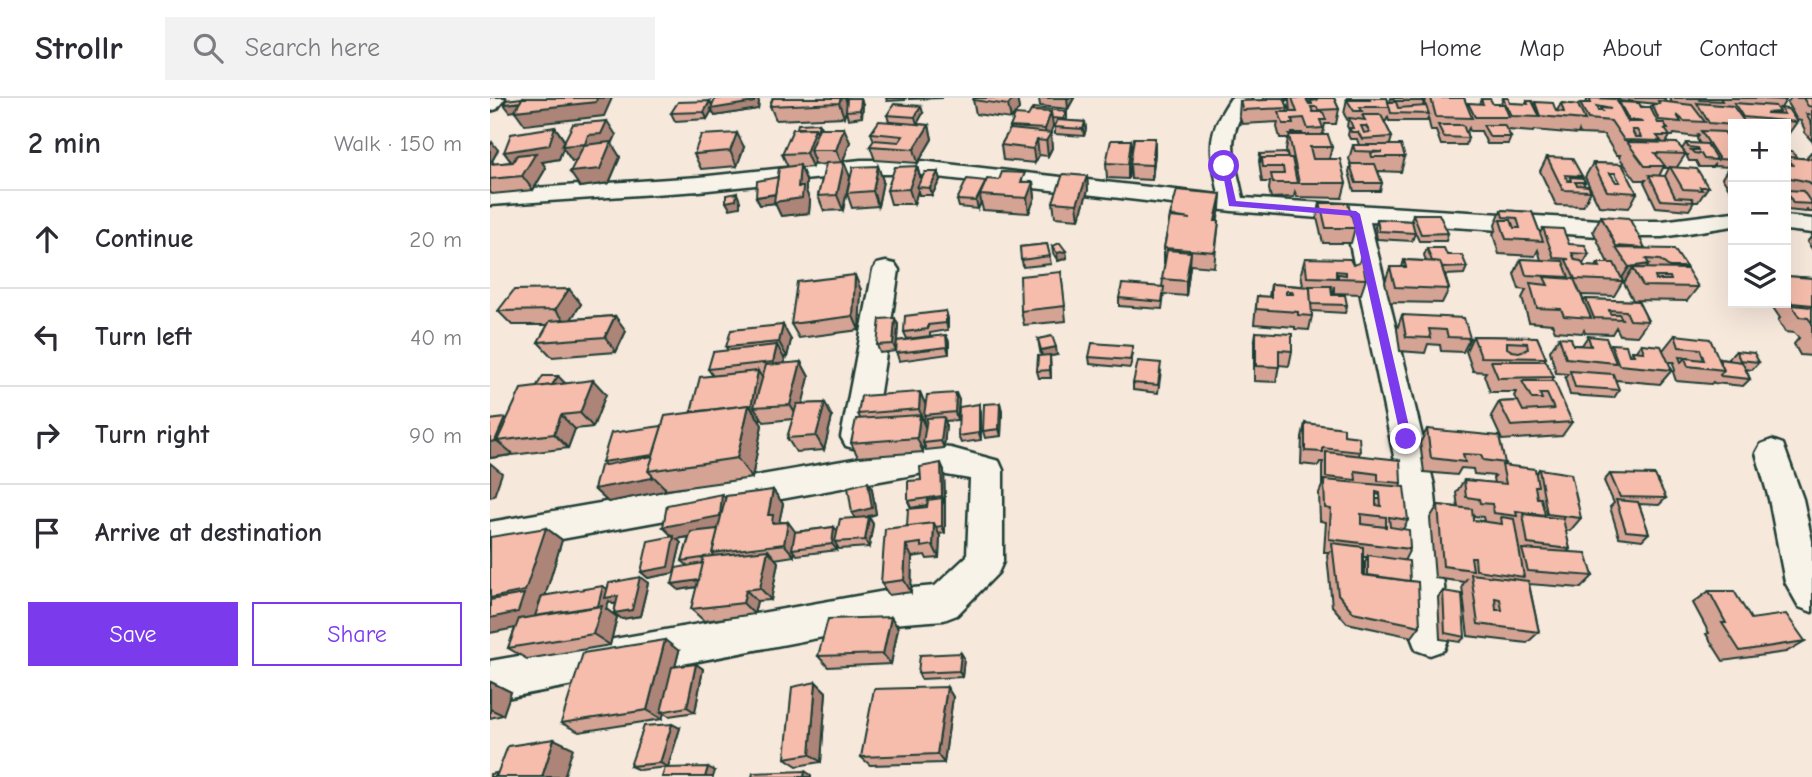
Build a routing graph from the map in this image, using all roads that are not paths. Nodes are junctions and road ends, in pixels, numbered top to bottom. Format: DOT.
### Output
graph roads {
  1 [pos="495,98"];
  2 [pos="1241,98"];
  3 [pos="490,105"];
  4 [pos="490,198"];
  5 [pos="1232,204"];
  6 [pos="1356,214"];
  7 [pos="1728,220"];
  8 [pos="1791,224"];
  9 [pos="1812,226"];
  10 [pos="886,271"];
  11 [pos="1772,453"];
  12 [pos="851,473"];
  13 [pos="490,537"];
  14 [pos="1812,595"];
  15 [pos="1430,637"];
  16 [pos="490,681"];
  1 -- 3 [label="street"];
  2 -- 5 [label="street"];
  4 -- 5 [label="street"];
  5 -- 6 [label="street"];
  6 -- 7 [label="street"];
  6 -- 15 [label="street"];
  8 -- 9 [label="street"];
  10 -- 12 [label="street"];
  11 -- 14 [label="street"];
  12 -- 13 [label="street"];
  12 -- 16 [label="street"];
}
